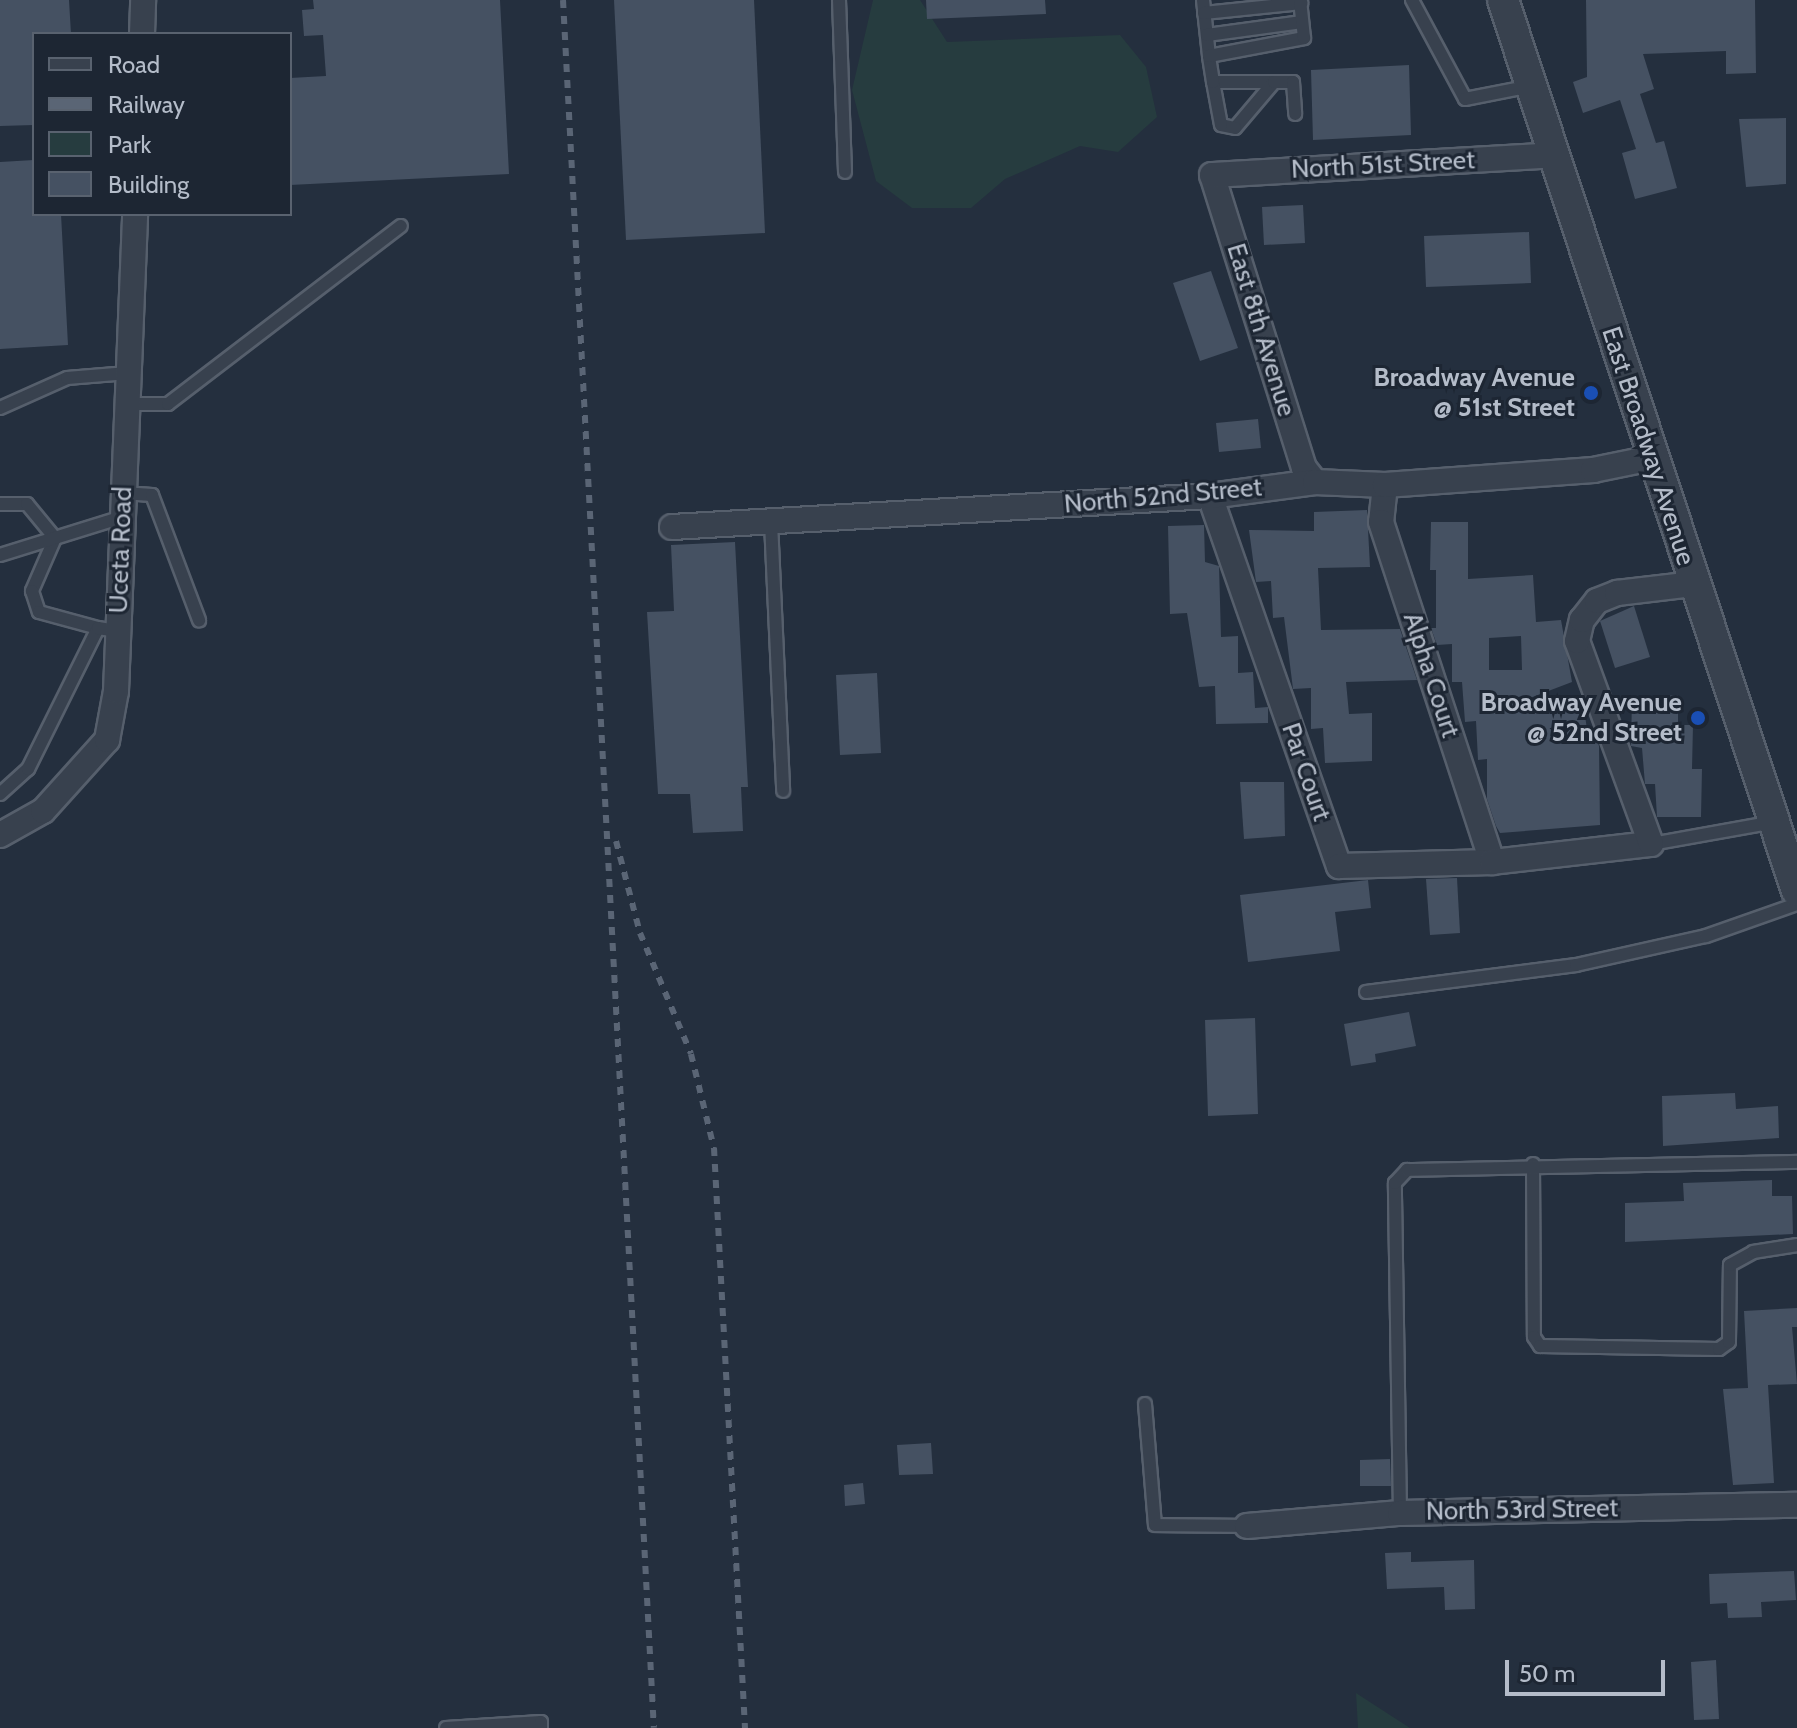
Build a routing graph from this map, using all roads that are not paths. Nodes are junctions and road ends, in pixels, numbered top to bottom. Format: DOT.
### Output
graph roads {
  1 [pos="143,0"];
  2 [pos="839,0"];
  3 [pos="1412,0"];
  4 [pos="1503,0"];
  5 [pos="1300,2"];
  6 [pos="1253,4"];
  7 [pos="1204,6"];
  8 [pos="1302,22"];
  9 [pos="142,32"];
  10 [pos="1207,35"];
  11 [pos="1209,56"];
  12 [pos="1213,82"];
  13 [pos="1274,82"];
  14 [pos="1531,86"];
  15 [pos="1295,114"];
  16 [pos="1554,155"];
  17 [pos="845,172"];
  18 [pos="1212,175"];
  19 [pos="135,216"];
  20 [pos="401,226"];
  21 [pos="128,373"];
  22 [pos="127,404"];
  23 [pos="0,408"];
  24 [pos="1652,458"];
  25 [pos="1315,482"];
  26 [pos="1385,485"];
  27 [pos="1210,496"];
  28 [pos="0,504"];
  29 [pos="123,505"];
  30 [pos="771,522"];
  31 [pos="672,527"];
  32 [pos="55,538"];
  33 [pos="0,555"];
  34 [pos="1694,584"];
  35 [pos="199,620"];
  36 [pos="108,629"];
  37 [pos="783,791"];
  38 [pos="0,794"];
  39 [pos="1774,822"];
  40 [pos="0,835"];
  41 [pos="1651,844"];
  42 [pos="1492,862"];
  43 [pos="1795,877"];
  44 [pos="1797,904"];
  45 [pos="1366,992"];
  46 [pos="1797,1162"];
  47 [pos="1533,1164"];
  48 [pos="1797,1245"];
  49 [pos="1145,1404"];
  50 [pos="1797,1505"];
  51 [pos="1400,1513"];
  52 [pos="1247,1526"];
  53 [pos="446,1728"];
  54 [pos="541,1728"];
  1 -- 9 [label="street"];
  2 -- 17 [label="lane"];
  3 -- 14 [label="lane"];
  4 -- 14 [label="street, East Broadway Avenue"];
  5 -- 6 [label="lane"];
  5 -- 8 [label="lane"];
  6 -- 7 [label="lane"];
  7 -- 10 [label="lane"];
  8 -- 10 [label="lane"];
  8 -- 11 [label="lane"];
  10 -- 11 [label="lane"];
  11 -- 12 [label="lane"];
  12 -- 13 [label="lane"];
  12 -- 13 [label="lane"];
  13 -- 15 [label="lane"];
  14 -- 16 [label="street, East Broadway Avenue"];
  16 -- 18 [label="street, North 51st Street"];
  16 -- 24 [label="street, East Broadway Avenue"];
  18 -- 25 [label="street, East 8th Avenue"];
  19 -- 21 [label="street, Uceta Road"];
  20 -- 22 [label="lane"];
  21 -- 22 [label="street, Uceta Road"];
  21 -- 23 [label="lane"];
  22 -- 29 [label="street, Uceta Road"];
  24 -- 26 [label="street, North 52nd Street"];
  24 -- 34 [label="street, East Broadway Avenue"];
  25 -- 26 [label="street, North 52nd Street"];
  25 -- 27 [label="street, North 52nd Street"];
  26 -- 42 [label="street, Alpha Court"];
  27 -- 30 [label="street, North 52nd Street"];
  27 -- 42 [label="street, Par Court"];
  28 -- 32 [label="lane"];
  29 -- 32 [label="lane"];
  29 -- 35 [label="lane"];
  29 -- 36 [label="street, Uceta Road"];
  30 -- 31 [label="street, North 52nd Street"];
  30 -- 37 [label="lane"];
  32 -- 33 [label="lane"];
  32 -- 36 [label="lane"];
  34 -- 39 [label="street, East Broadway Avenue"];
  34 -- 41 [label="street"];
  36 -- 38 [label="lane"];
  36 -- 40 [label="street, Uceta Road"];
  39 -- 41 [label="lane"];
  39 -- 43 [label="street, East Broadway Avenue"];
  41 -- 42 [label="street, Par Court"];
  44 -- 45 [label="lane"];
  46 -- 47 [label="lane"];
  47 -- 48 [label="lane"];
  47 -- 51 [label="lane"];
  49 -- 52 [label="lane"];
  50 -- 51 [label="street, North 53rd Street"];
  51 -- 52 [label="street, North 53rd Street"];
  53 -- 54 [label="lane"];
}
